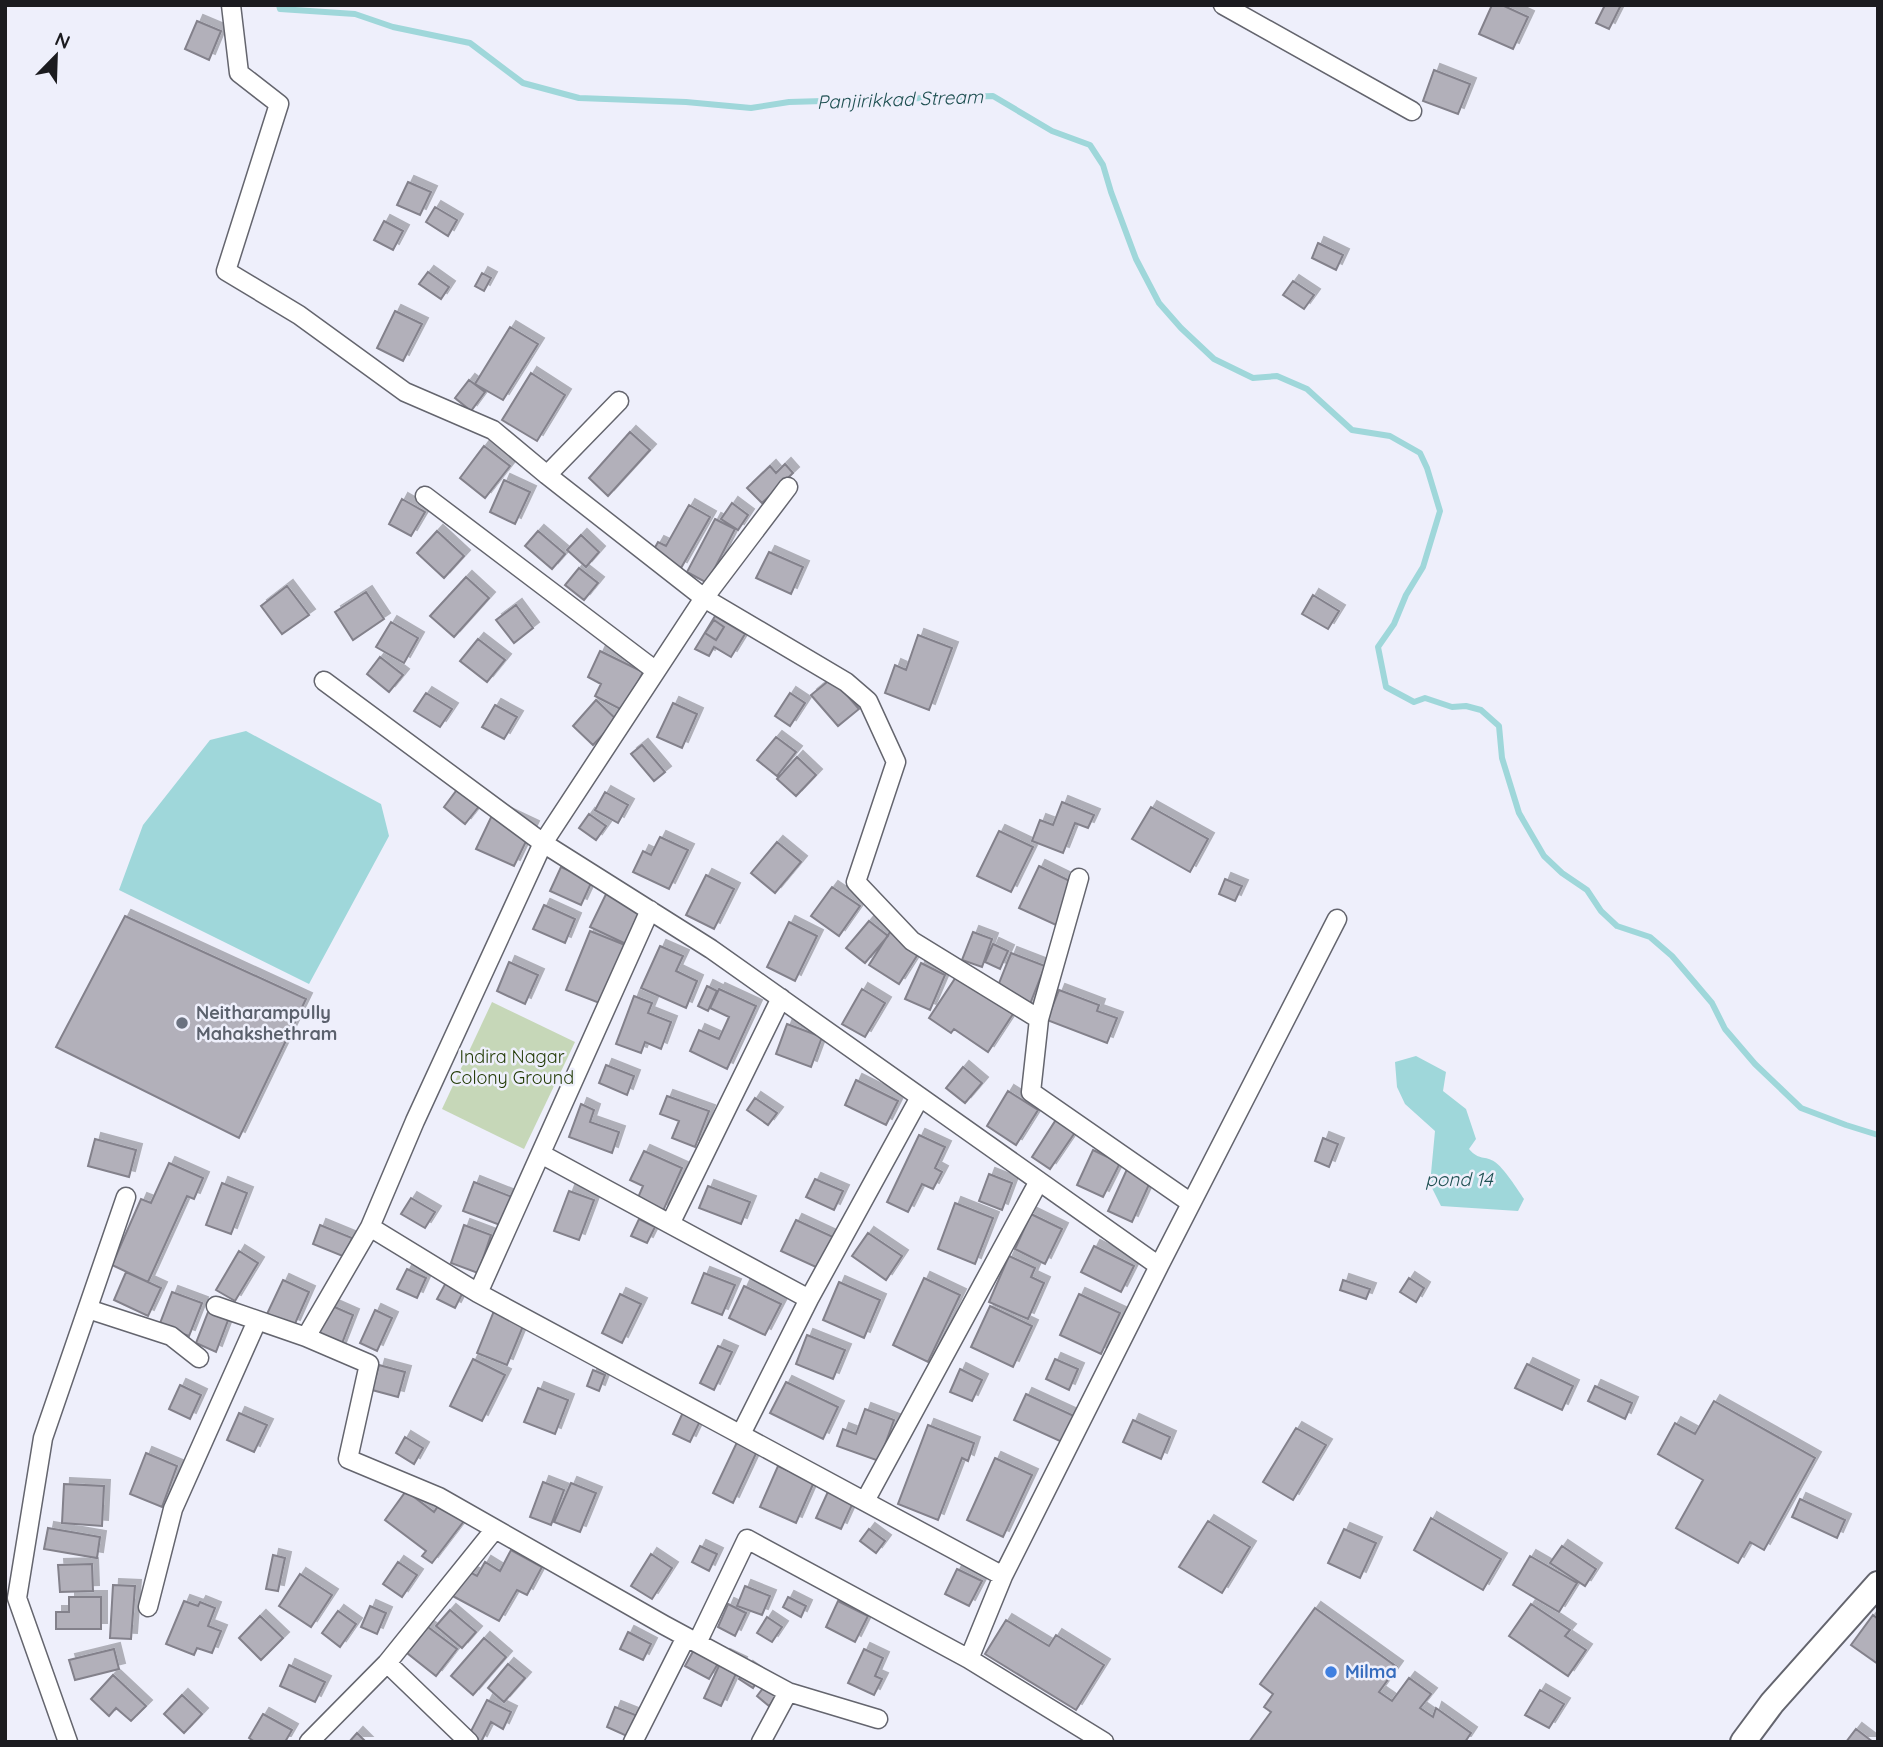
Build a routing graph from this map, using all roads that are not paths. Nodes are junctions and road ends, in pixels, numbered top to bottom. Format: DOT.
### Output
graph roads {
  1 [pos="231,5"];
  2 [pos="1223,5"];
  3 [pos="1412,111"];
  4 [pos="619,401"];
  5 [pos="547,475"];
  6 [pos="788,487"];
  7 [pos="425,496"];
  8 [pos="704,598"];
  9 [pos="656,671"];
  10 [pos="324,681"];
  11 [pos="543,843"];
  12 [pos="1079,878"];
  13 [pos="650,910"];
  14 [pos="1337,919"];
  15 [pos="781,998"];
  16 [pos="1040,1019"];
  17 [pos="920,1097"];
  18 [pos="541,1154"];
  19 [pos="1039,1181"];
  20 [pos="126,1197"];
  21 [pos="1191,1203"];
  22 [pos="670,1224"];
  23 [pos="370,1227"];
  24 [pos="1159,1266"];
  25 [pos="478,1293"];
  26 [pos="808,1299"];
  27 [pos="216,1306"];
  28 [pos="88,1309"];
  29 [pos="257,1321"];
  30 [pos="306,1337"];
  31 [pos="198,1358"];
  32 [pos="741,1434"];
  33 [pos="865,1501"];
  34 [pos="495,1529"];
  35 [pos="1003,1576"];
  36 [pos="1878,1584"];
  37 [pos="148,1607"];
  38 [pos="692,1640"];
  39 [pos="969,1659"];
  40 [pos="387,1663"];
  41 [pos="788,1692"];
  42 [pos="878,1719"];
  43 [pos="68,1742"];
  44 [pos="309,1742"];
  45 [pos="468,1742"];
  46 [pos="633,1742"];
  47 [pos="761,1742"];
  48 [pos="1104,1742"];
  49 [pos="1743,1742"];
  1 -- 5 [label="street"];
  2 -- 3 [label="street"];
  4 -- 5 [label="street"];
  5 -- 8 [label="street"];
  6 -- 8 [label="street"];
  7 -- 9 [label="street"];
  8 -- 9 [label="street"];
  8 -- 16 [label="street"];
  9 -- 11 [label="street"];
  10 -- 11 [label="street"];
  11 -- 13 [label="street"];
  11 -- 23 [label="street"];
  12 -- 16 [label="street"];
  13 -- 15 [label="street"];
  13 -- 18 [label="street"];
  14 -- 21 [label="street"];
  15 -- 17 [label="street"];
  15 -- 22 [label="street"];
  16 -- 21 [label="street"];
  17 -- 19 [label="street"];
  17 -- 26 [label="street"];
  18 -- 22 [label="street"];
  18 -- 25 [label="street"];
  19 -- 24 [label="street"];
  19 -- 33 [label="street"];
  20 -- 28 [label="street"];
  21 -- 24 [label="street"];
  22 -- 26 [label="street"];
  23 -- 25 [label="street"];
  23 -- 30 [label="street"];
  24 -- 35 [label="street"];
  25 -- 32 [label="street"];
  26 -- 32 [label="street"];
  27 -- 29 [label="street"];
  28 -- 31 [label="street"];
  28 -- 43 [label="street"];
  29 -- 30 [label="street"];
  29 -- 37 [label="street"];
  30 -- 34 [label="street"];
  32 -- 33 [label="street"];
  33 -- 35 [label="street"];
  34 -- 38 [label="street"];
  34 -- 40 [label="street"];
  35 -- 39 [label="street"];
  36 -- 49 [label="main road"];
  38 -- 39 [label="street"];
  38 -- 41 [label="street"];
  38 -- 46 [label="street"];
  39 -- 48 [label="street"];
  40 -- 44 [label="street"];
  40 -- 45 [label="street"];
  41 -- 42 [label="street"];
  41 -- 47 [label="street"];
}
